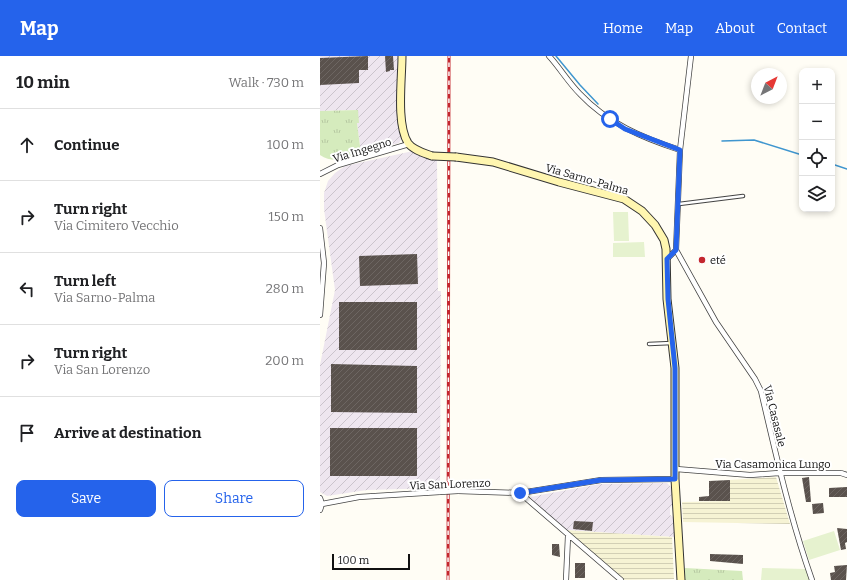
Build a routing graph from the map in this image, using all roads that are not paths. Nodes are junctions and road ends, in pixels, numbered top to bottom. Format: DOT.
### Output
graph roads {
  1 [pos="402,56"];
  2 [pos="549,56"];
  3 [pos="691,56"];
  4 [pos="409,144"];
  5 [pos="680,150"];
  6 [pos="320,174"];
  7 [pos="743,196"];
  8 [pos="679,204"];
  9 [pos="320,228"];
  10 [pos="676,250"];
  11 [pos="667,259"];
  12 [pos="320,315"];
  13 [pos="672,343"];
  14 [pos="649,344"];
  15 [pos="676,469"];
  16 [pos="779,472"];
  17 [pos="847,475"];
  18 [pos="675,479"];
  19 [pos="520,493"];
  20 [pos="320,498"];
  21 [pos="322,504"];
  22 [pos="320,510"];
  23 [pos="568,536"];
  24 [pos="566,580"];
  25 [pos="621,580"];
  26 [pos="681,580"];
  27 [pos="812,580"];
  1 -- 4 [label="main road"];
  2 -- 5 [label="street"];
  3 -- 5 [label="street"];
  4 -- 6 [label="street, Via Ingegno"];
  4 -- 11 [label="main road, Via Sarno-Palma, bridge"];
  5 -- 8 [label="street"];
  7 -- 8 [label="lane"];
  8 -- 10 [label="street"];
  9 -- 12 [label="street"];
  10 -- 11 [label="street"];
  10 -- 16 [label="street, Via Casasale"];
  11 -- 13 [label="main road, Via Sarno-Palma"];
  13 -- 14 [label="lane"];
  13 -- 15 [label="main road, Via Sarno-Palma"];
  15 -- 16 [label="street, Via Casamonica Lungo"];
  15 -- 18 [label="main road, Via Sarno-Palma"];
  16 -- 17 [label="street, Via Casamonica Lungo"];
  16 -- 27 [label="street, Via Casasale"];
  18 -- 19 [label="street, Via San Lorenzo"];
  18 -- 26 [label="main road, Via Sarno-Palma"];
  19 -- 21 [label="street, Via San Lorenzo, bridge"];
  19 -- 23 [label="street"];
  20 -- 21 [label="street"];
  21 -- 22 [label="street"];
  23 -- 24 [label="street"];
  23 -- 25 [label="street"];
}
